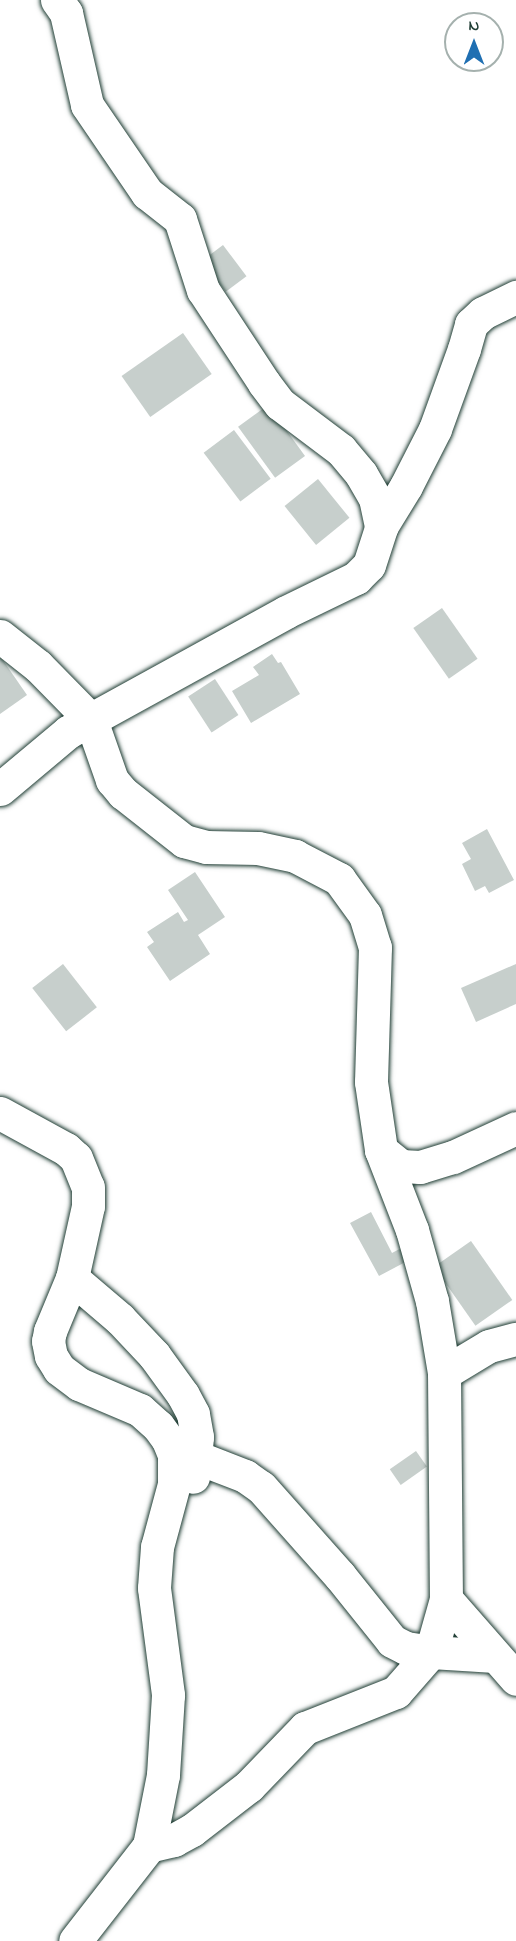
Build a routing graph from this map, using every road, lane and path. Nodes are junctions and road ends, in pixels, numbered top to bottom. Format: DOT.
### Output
graph roads {
  1 [pos="57,0"];
  2 [pos="516,297"];
  3 [pos="381,527"];
  4 [pos="0,636"];
  5 [pos="91,720"];
  6 [pos="0,789"];
  7 [pos="0,1113"];
  8 [pos="516,1128"];
  9 [pos="381,1150"];
  10 [pos="72,1278"];
  11 [pos="516,1339"];
  12 [pos="444,1373"];
  13 [pos="196,1457"];
  14 [pos="157,1547"];
  15 [pos="446,1599"];
  16 [pos="432,1652"];
  17 [pos="506,1668"];
  18 [pos="149,1846"];
  19 [pos="75,1941"];
  1 -- 3 [label="street"];
  2 -- 3 [label="street"];
  3 -- 5 [label="street"];
  4 -- 5 [label="street"];
  5 -- 6 [label="street"];
  5 -- 9 [label="street"];
  7 -- 10 [label="street"];
  8 -- 9 [label="street"];
  9 -- 12 [label="street"];
  10 -- 13 [label="street"];
  10 -- 14 [label="street"];
  11 -- 12 [label="street"];
  12 -- 15 [label="street"];
  13 -- 14 [label="street"];
  13 -- 16 [label="street"];
  14 -- 18 [label="street"];
  15 -- 16 [label="street"];
  15 -- 17 [label="street"];
  16 -- 17 [label="street"];
  16 -- 18 [label="street"];
  18 -- 19 [label="street"];
}
